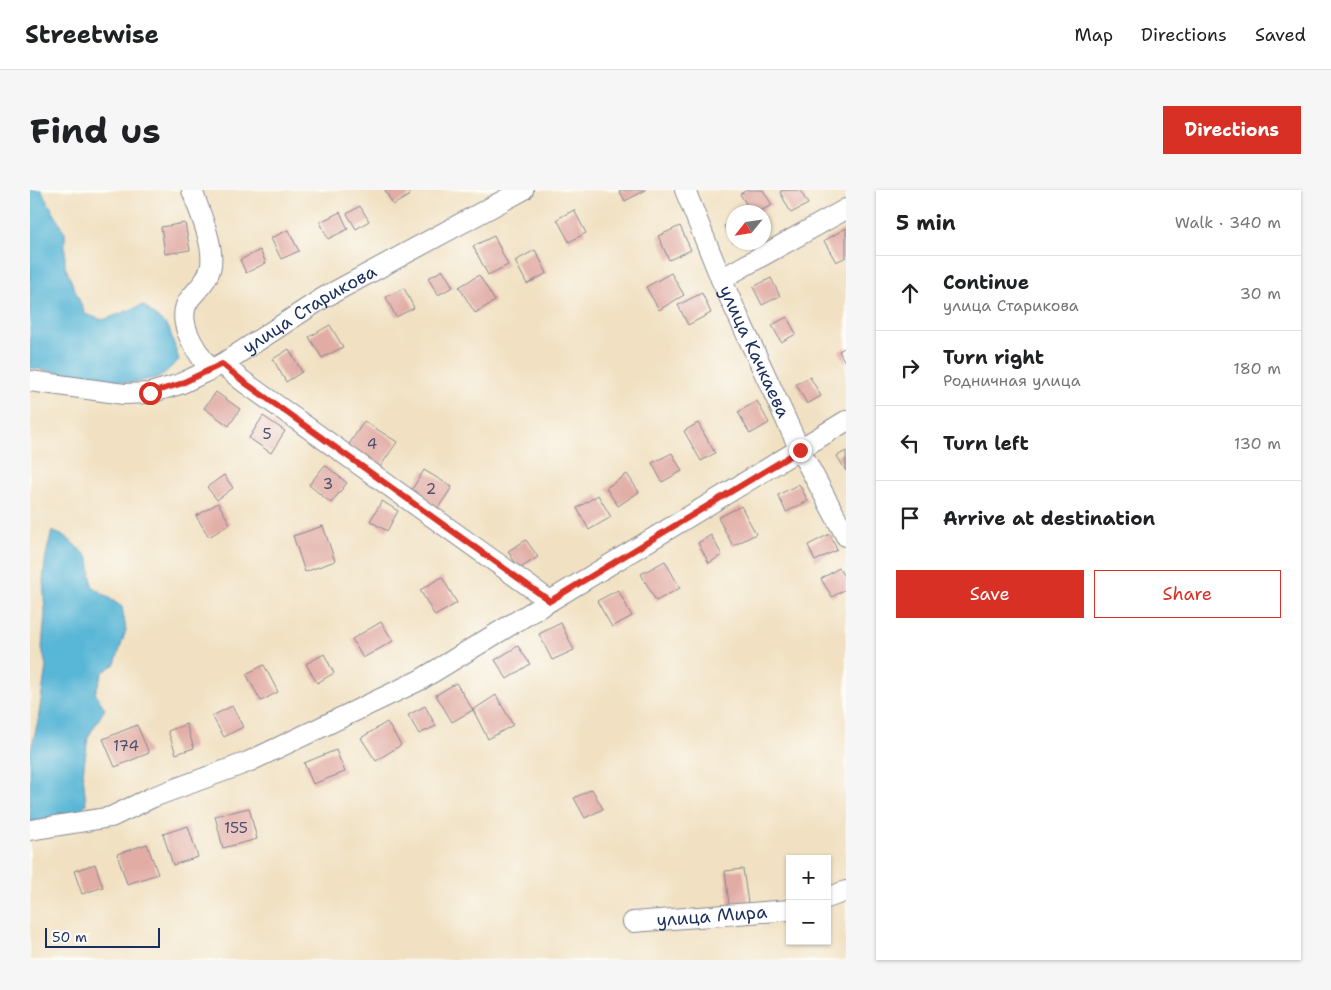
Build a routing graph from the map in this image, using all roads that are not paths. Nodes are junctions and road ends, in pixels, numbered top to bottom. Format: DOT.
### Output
graph roads {
  1 [pos="192,190"];
  2 [pos="522,190"];
  3 [pos="685,190"];
  4 [pos="846,209"];
  5 [pos="721,278"];
  6 [pos="216,367"];
  7 [pos="30,381"];
  8 [pos="846,422"];
  9 [pos="800,450"];
  10 [pos="846,536"];
  11 [pos="550,601"];
  12 [pos="30,830"];
  13 [pos="846,891"];
  14 [pos="831,897"];
  15 [pos="786,910"];
  16 [pos="633,922"];
  1 -- 6 [label="street"];
  2 -- 6 [label="street, улица Старикова"];
  3 -- 5 [label="street, улица Качкаева"];
  4 -- 5 [label="street"];
  5 -- 9 [label="street, улица Качкаева"];
  6 -- 7 [label="street, улица Старикова"];
  6 -- 11 [label="street"];
  8 -- 9 [label="street"];
  9 -- 10 [label="street, улица Качкаева"];
  9 -- 11 [label="street"];
  11 -- 12 [label="street"];
  13 -- 14 [label="street"];
  15 -- 16 [label="street, улица Мира"];
}
